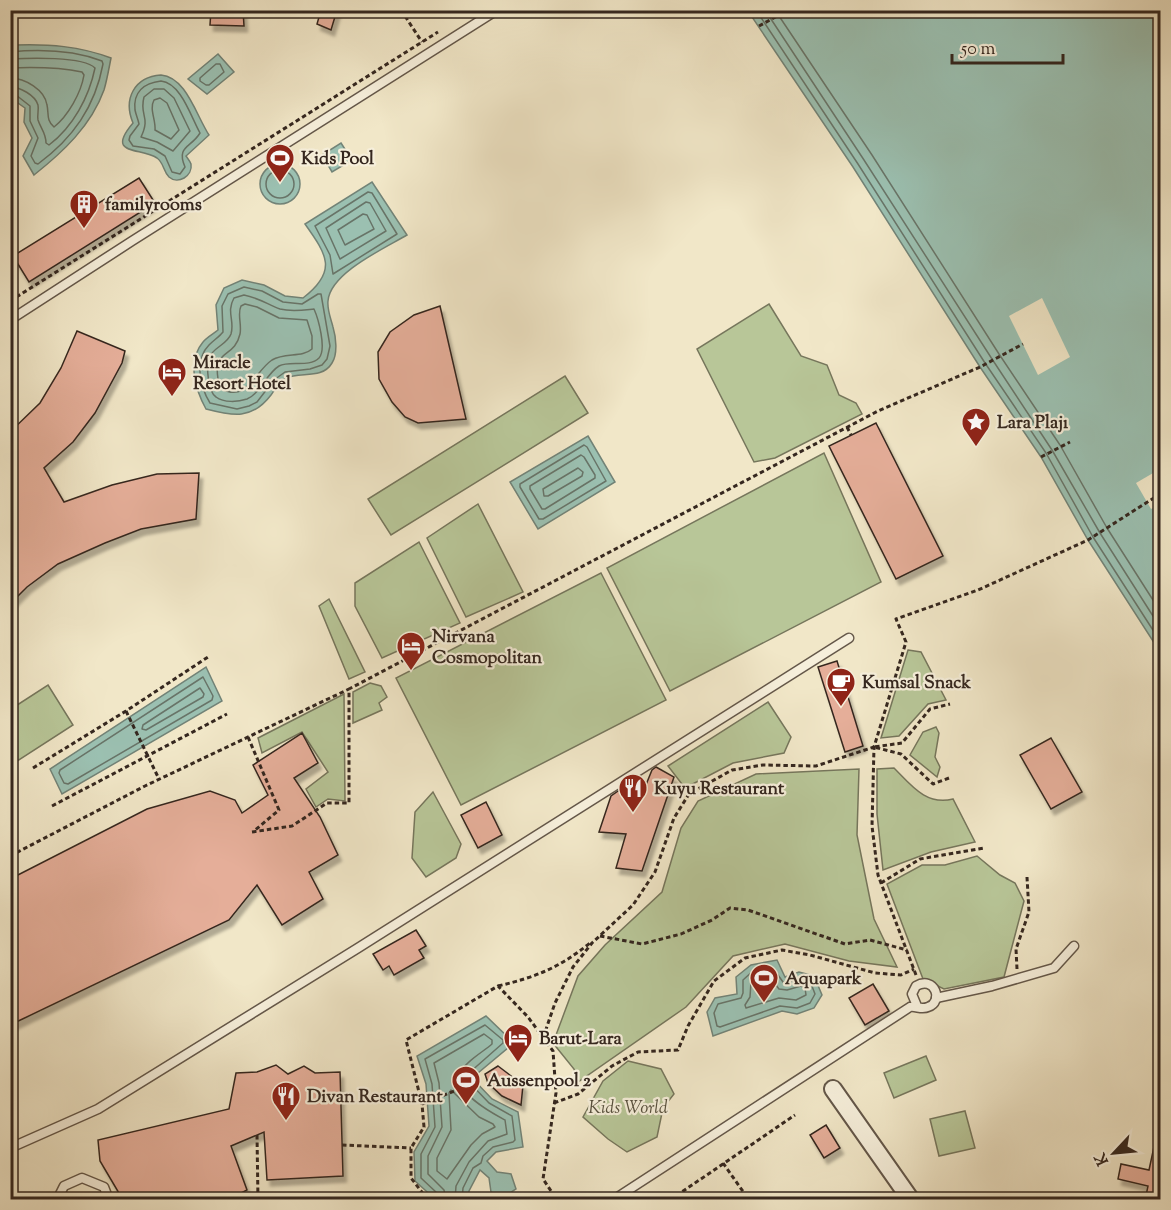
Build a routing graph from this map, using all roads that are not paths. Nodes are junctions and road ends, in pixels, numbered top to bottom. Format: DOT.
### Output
graph roads {
  1 [pos="497,10"];
  2 [pos="10,320"];
  3 [pos="849,638"];
  4 [pos="1074,946"];
  5 [pos="936,998"];
  6 [pos="917,1006"];
  7 [pos="833,1089"];
  8 [pos="10,1148"];
  9 [pos="57,1200"];
  10 [pos="109,1200"];
  11 [pos="613,1200"];
  12 [pos="911,1200"];
  1 -- 2 [label="lane"];
  3 -- 8 [label="lane"];
  4 -- 5 [label="lane"];
  5 -- 6 [label="lane"];
  5 -- 6 [label="lane"];
  6 -- 11 [label="lane"];
  7 -- 12 [label="street"];
  9 -- 10 [label="lane"];
}
